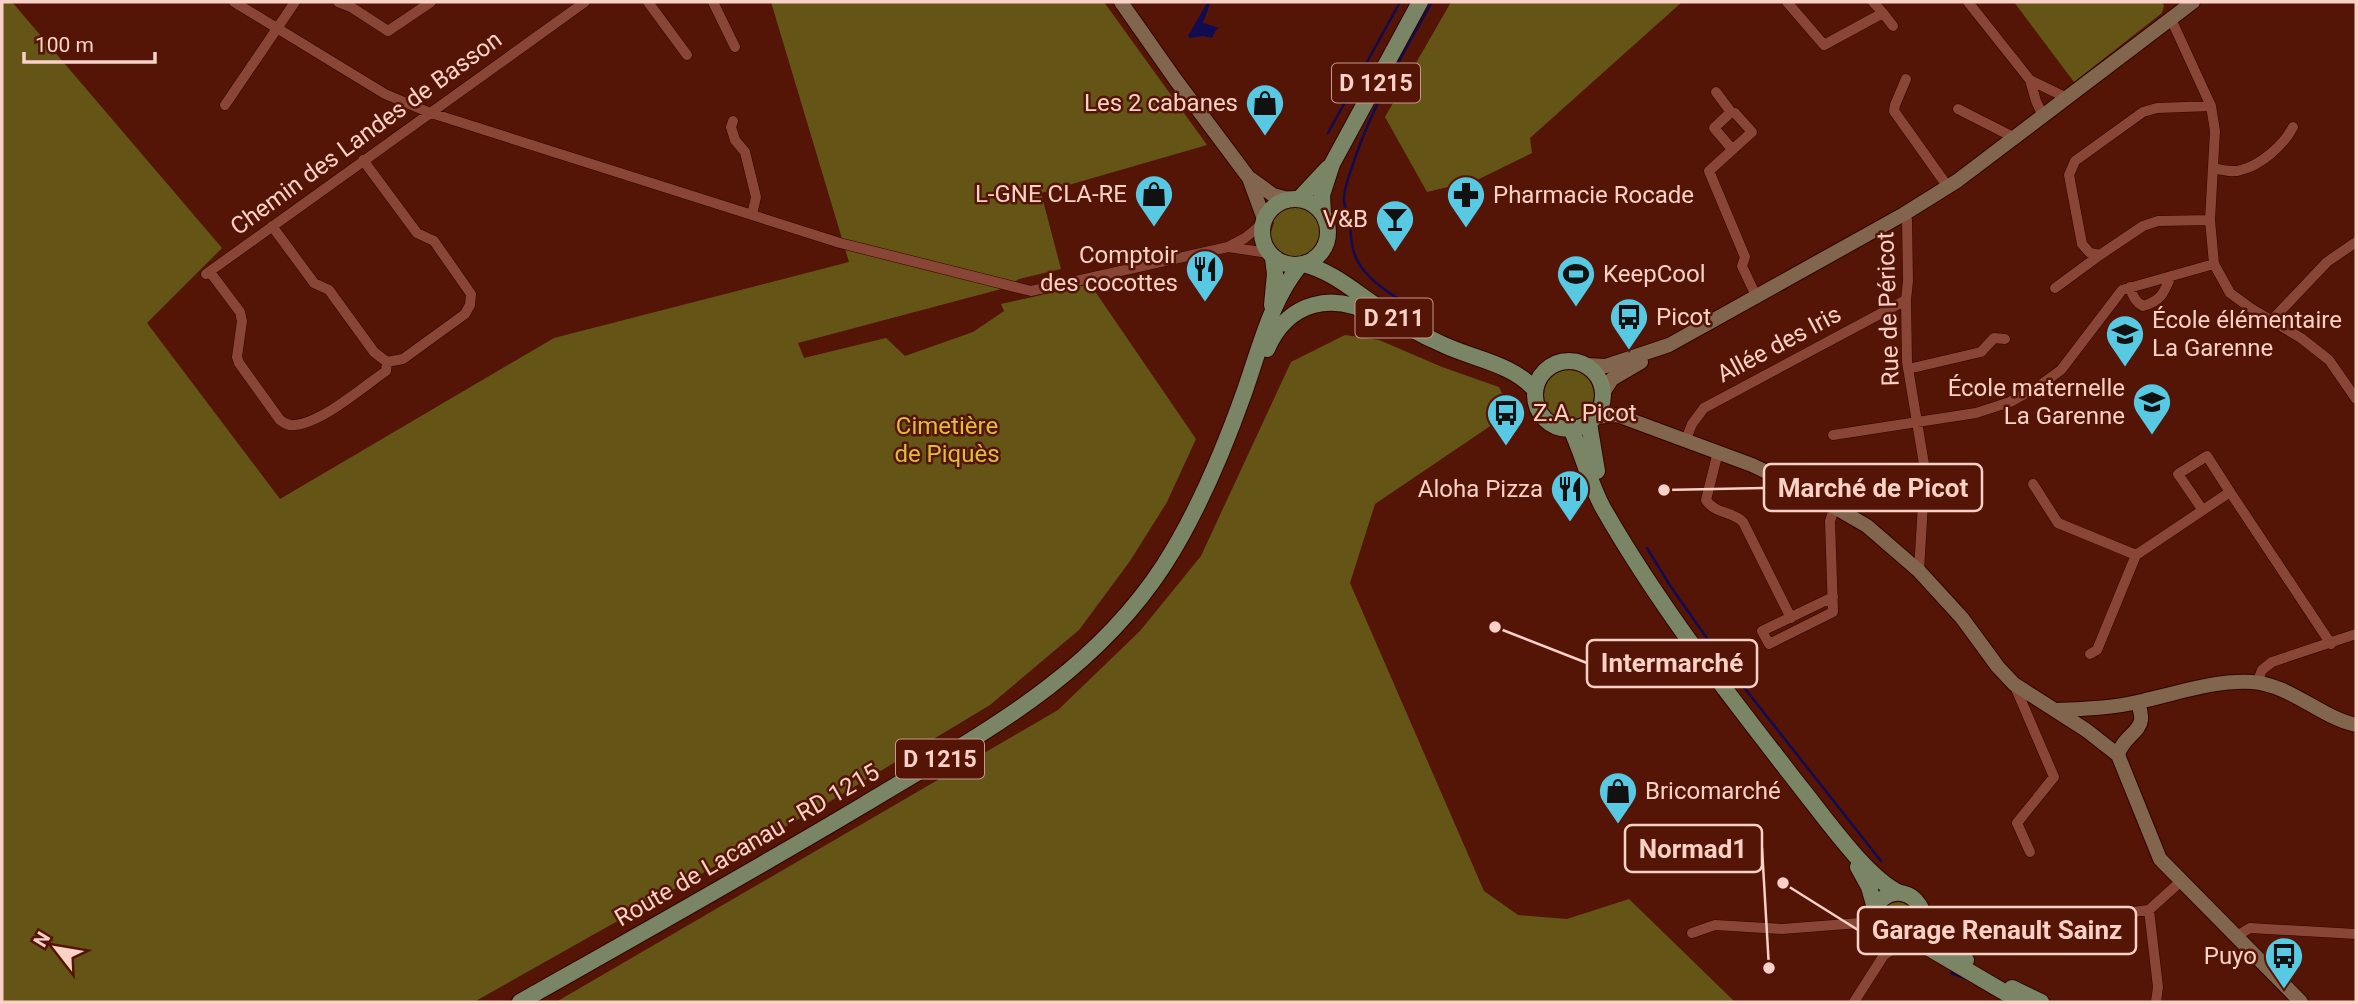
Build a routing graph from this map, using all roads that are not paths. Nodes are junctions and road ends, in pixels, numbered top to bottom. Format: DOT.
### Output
graph roads {
  1 [pos="234,2"];
  2 [pos="295,2"];
  3 [pos="338,2"];
  4 [pos="431,2"];
  5 [pos="585,2"];
  6 [pos="648,2"];
  7 [pos="713,2"];
  8 [pos="1121,2"];
  9 [pos="1420,2"];
  10 [pos="1787,2"];
  11 [pos="1873,2"];
  12 [pos="1968,2"];
  13 [pos="2193,2"];
  14 [pos="353,4"];
  15 [pos="1883,13"];
  16 [pos="2171,19"];
  17 [pos="1894,26"];
  18 [pos="276,29"];
  19 [pos="735,47"];
  20 [pos="687,55"];
  21 [pos="1906,79"];
  22 [pos="2030,80"];
  23 [pos="1716,92"];
  24 [pos="2067,98"];
  25 [pos="225,105"];
  26 [pos="2211,106"];
  27 [pos="1958,109"];
  28 [pos="428,112"];
  29 [pos="1731,112"];
  30 [pos="2043,116"];
  31 [pos="733,121"];
  32 [pos="2294,127"];
  33 [pos="2015,138"];
  34 [pos="1732,149"];
  35 [pos="363,160"];
  36 [pos="1332,164"];
  37 [pos="2213,169"];
  38 [pos="1250,178"];
  39 [pos="1948,187"];
  40 [pos="1294,199"];
  41 [pos="1323,214"];
  42 [pos="1904,214"];
  43 [pos="752,215"];
  44 [pos="2210,220"];
  45 [pos="1263,222"];
  46 [pos="272,226"];
  47 [pos="1327,240"];
  48 [pos="2356,242"];
  49 [pos="1228,247"];
  50 [pos="2100,255"];
  51 [pos="1271,256"];
  52 [pos="2214,264"];
  53 [pos="1302,265"];
  54 [pos="2171,276"];
  55 [pos="1348,285"];
  56 [pos="2130,287"];
  57 [pos="2055,288"];
  58 [pos="1757,298"];
  59 [pos="1906,300"];
  60 [pos="1271,314"];
  61 [pos="2271,321"];
  62 [pos="2006,340"];
  63 [pos="1669,345"];
  64 [pos="1445,346"];
  65 [pos="1475,357"];
  66 [pos="387,362"];
  67 [pos="1587,365"];
  68 [pos="1550,366"];
  69 [pos="1908,369"];
  70 [pos="1535,390"];
  71 [pos="1603,396"];
  72 [pos="1242,397"];
  73 [pos="2356,400"];
  74 [pos="1617,415"];
  75 [pos="1592,420"];
  76 [pos="1916,421"];
  77 [pos="1571,429"];
  78 [pos="1833,435"];
  79 [pos="1686,439"];
  80 [pos="1718,452"];
  81 [pos="2034,484"];
  82 [pos="2230,492"];
  83 [pos="1835,506"];
  84 [pos="2202,509"];
  85 [pos="1629,551"];
  86 [pos="2136,555"];
  87 [pos="1919,571"];
  88 [pos="1833,597"];
  89 [pos="1791,618"];
  90 [pos="2356,634"];
  91 [pos="2331,644"];
  92 [pos="2090,654"];
  93 [pos="2257,683"];
  94 [pos="2014,684"];
  95 [pos="2138,702"];
  96 [pos="2055,710"];
  97 [pos="2356,724"];
  98 [pos="2118,755"];
  99 [pos="1840,838"];
  100 [pos="2030,852"];
  101 [pos="2180,882"];
  102 [pos="1900,893"];
  103 [pos="2149,910"];
  104 [pos="2107,915"];
  105 [pos="1923,919"];
  106 [pos="1875,921"];
  107 [pos="1692,933"];
  108 [pos="2356,934"];
  109 [pos="2235,937"];
  110 [pos="1904,943"];
  111 [pos="1884,955"];
  112 [pos="520,1002"];
  113 [pos="1854,1002"];
  114 [pos="2021,1002"];
  115 [pos="2041,1002"];
  116 [pos="2156,1002"];
  117 [pos="2301,1002"];
  1 -- 18 [label="street"];
  2 -- 18 [label="street"];
  3 -- 14 [label="street"];
  4 -- 14 [label="street"];
  5 -- 28 [label="street, Chemin des Landes de Basson"];
  6 -- 20 [label="street"];
  7 -- 19 [label="street"];
  8 -- 38 [label="street"];
  9 -- 36 [label="main road, D 1215"];
  10 -- 15 [label="street"];
  11 -- 15 [label="street"];
  12 -- 22 [label="street"];
  13 -- 16 [label="street"];
  15 -- 17 [label="street"];
  16 -- 24 [label="street"];
  16 -- 26 [label="street"];
  18 -- 25 [label="street"];
  18 -- 28 [label="street"];
  21 -- 39 [label="street"];
  22 -- 24 [label="street"];
  22 -- 30 [label="street"];
  23 -- 29 [label="street"];
  24 -- 30 [label="street"];
  26 -- 37 [label="street"];
  26 -- 50 [label="street"];
  27 -- 33 [label="street"];
  28 -- 35 [label="street, Chemin des Landes de Basson"];
  28 -- 43 [label="street"];
  29 -- 34 [label="street"];
  29 -- 34 [label="street"];
  30 -- 33 [label="street"];
  31 -- 43 [label="street"];
  32 -- 37 [label="street"];
  33 -- 39 [label="street"];
  34 -- 58 [label="street"];
  35 -- 46 [label="street, Chemin des Landes de Basson"];
  35 -- 66 [label="street"];
  36 -- 40 [label="main road, D 1215"];
  36 -- 41 [label="main road, D 1215"];
  37 -- 44 [label="street"];
  38 -- 40 [label="street"];
  38 -- 45 [label="street"];
  39 -- 42 [label="street"];
  40 -- 41 [label="main road"];
  40 -- 45 [label="main road"];
  41 -- 47 [label="main road"];
  42 -- 58 [label="street"];
  42 -- 59 [label="street, Rue de Péricot"];
  43 -- 49 [label="street"];
  44 -- 50 [label="street"];
  44 -- 52 [label="street"];
  45 -- 49 [label="street"];
  45 -- 51 [label="main road"];
  46 -- 66 [label="street"];
  46 -- 66 [label="street, Chemin des Landes de Basson"];
  47 -- 53 [label="main road"];
  47 -- 55 [label="main road, D 211"];
  48 -- 61 [label="street"];
  49 -- 51 [label="street"];
  50 -- 57 [label="street"];
  51 -- 53 [label="main road"];
  51 -- 60 [label="main road, D 1215"];
  52 -- 54 [label="street"];
  52 -- 61 [label="street"];
  53 -- 55 [label="main road, D 211"];
  53 -- 60 [label="main road, D 1215"];
  54 -- 56 [label="street"];
  54 -- 56 [label="street"];
  55 -- 64 [label="main road, D 211"];
  56 -- 76 [label="street"];
  58 -- 63 [label="street"];
  59 -- 69 [label="street, Rue de Péricot"];
  59 -- 79 [label="street, Allée des Iris"];
  60 -- 72 [label="main road, D 1215"];
  61 -- 73 [label="street"];
  62 -- 69 [label="street"];
  63 -- 67 [label="street"];
  63 -- 71 [label="street"];
  64 -- 65 [label="main road, D 211"];
  64 -- 72 [label="main road"];
  65 -- 68 [label="main road, D 211"];
  65 -- 70 [label="main road, D 211"];
  67 -- 68 [label="main road"];
  67 -- 71 [label="main road"];
  68 -- 70 [label="main road"];
  69 -- 76 [label="street, Rue de Péricot"];
  70 -- 77 [label="main road"];
  71 -- 74 [label="street"];
  71 -- 75 [label="main road"];
  72 -- 112 [label="main road, Route de Lacanau - RD 1215 / D 1215"];
  74 -- 75 [label="street"];
  74 -- 79 [label="street"];
  75 -- 77 [label="main road"];
  75 -- 85 [label="main road"];
  76 -- 78 [label="street"];
  76 -- 87 [label="street, Rue de Péricot"];
  77 -- 85 [label="main road"];
  79 -- 80 [label="street"];
  80 -- 83 [label="street"];
  80 -- 89 [label="street"];
  81 -- 86 [label="street"];
  82 -- 84 [label="street"];
  82 -- 84 [label="street"];
  82 -- 91 [label="street"];
  83 -- 87 [label="street"];
  83 -- 88 [label="street"];
  84 -- 86 [label="street"];
  85 -- 99 [label="main road"];
  86 -- 92 [label="street"];
  87 -- 94 [label="street"];
  88 -- 89 [label="street"];
  88 -- 89 [label="street"];
  90 -- 91 [label="street"];
  91 -- 93 [label="street"];
  93 -- 95 [label="street"];
  93 -- 97 [label="street"];
  94 -- 96 [label="street"];
  94 -- 100 [label="street"];
  95 -- 96 [label="street"];
  95 -- 98 [label="street"];
  96 -- 98 [label="street"];
  98 -- 101 [label="street"];
  99 -- 102 [label="main road"];
  99 -- 106 [label="main road"];
  101 -- 103 [label="street"];
  101 -- 109 [label="street"];
  102 -- 105 [label="main road"];
  102 -- 106 [label="main road"];
  103 -- 104 [label="street"];
  103 -- 116 [label="street"];
  105 -- 110 [label="main road"];
  105 -- 115 [label="main road"];
  106 -- 107 [label="street"];
  106 -- 110 [label="main road"];
  106 -- 111 [label="street"];
  108 -- 109 [label="street"];
  109 -- 117 [label="street"];
  110 -- 111 [label="street"];
  110 -- 114 [label="main road"];
  111 -- 113 [label="street"];
}
